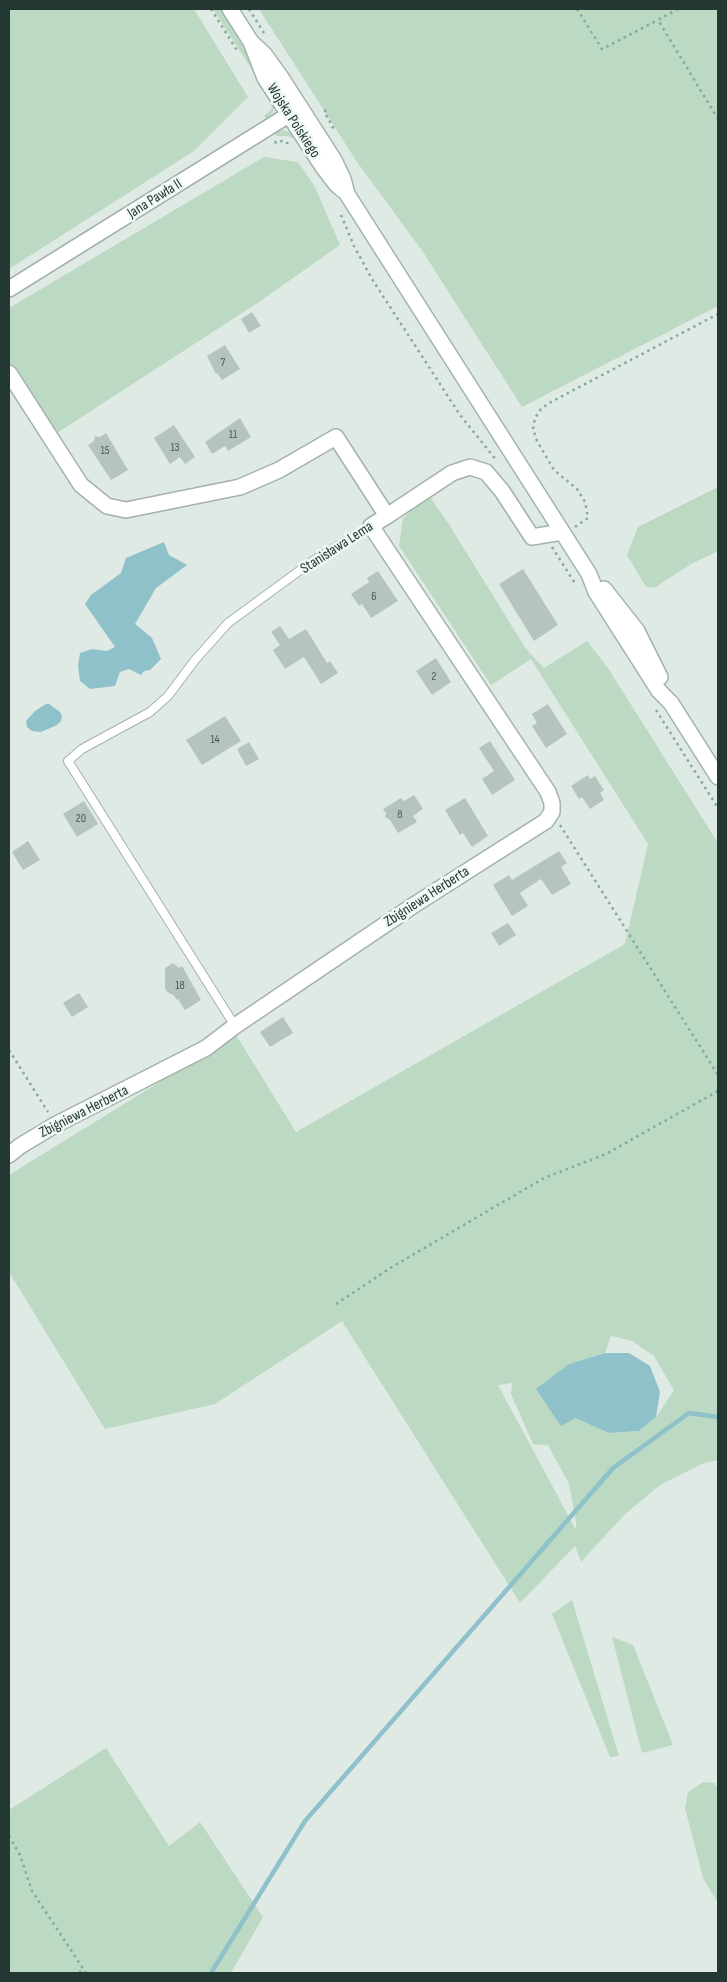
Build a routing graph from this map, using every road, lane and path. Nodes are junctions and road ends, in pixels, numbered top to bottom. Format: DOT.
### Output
graph roads {
  1 [pos="230,9"];
  2 [pos="577,9"];
  3 [pos="678,9"];
  4 [pos="658,20"];
  5 [pos="326,110"];
  6 [pos="295,111"];
  7 [pos="718,119"];
  8 [pos="329,130"];
  9 [pos="270,141"];
  10 [pos="295,142"];
  11 [pos="9,289"];
  12 [pos="718,314"];
  13 [pos="9,373"];
  14 [pos="386,516"];
  15 [pos="371,526"];
  16 [pos="562,532"];
  17 [pos="718,777"];
  18 [pos="552,812"];
  19 [pos="235,1026"];
  20 [pos="9,1050"];
  21 [pos="718,1075"];
  22 [pos="718,1091"];
  23 [pos="55,1125"];
  24 [pos="9,1155"];
  25 [pos="336,1304"];
  26 [pos="9,1836"];
  27 [pos="81,1968"];
  28 [pos="80,1973"];
  29 [pos="86,1973"];
  1 -- 6 [label="street, Wojska Polskiego"];
  2 -- 4 [label="path"];
  3 -- 4 [label="path"];
  4 -- 7 [label="path"];
  5 -- 8 [label="path"];
  6 -- 11 [label="street, Jana Pawła II"];
  6 -- 16 [label="street, Wojska Polskiego"];
  9 -- 10 [label="path"];
  12 -- 16 [label="path"];
  13 -- 14 [label="street, Stanisława Lema"];
  14 -- 15 [label="street, Stanisława Lema"];
  14 -- 16 [label="street"];
  15 -- 18 [label="street"];
  15 -- 19 [label="lane, Stanisława Lema"];
  16 -- 17 [label="street, Wojska Polskiego"];
  18 -- 19 [label="street, Zbigniewa Herberta"];
  18 -- 21 [label="path"];
  19 -- 23 [label="street, Zbigniewa Herberta"];
  20 -- 23 [label="path"];
  22 -- 25 [label="path"];
  23 -- 24 [label="street, Zbigniewa Herberta"];
  26 -- 27 [label="path"];
  27 -- 28 [label="path"];
  27 -- 29 [label="path"];
}
